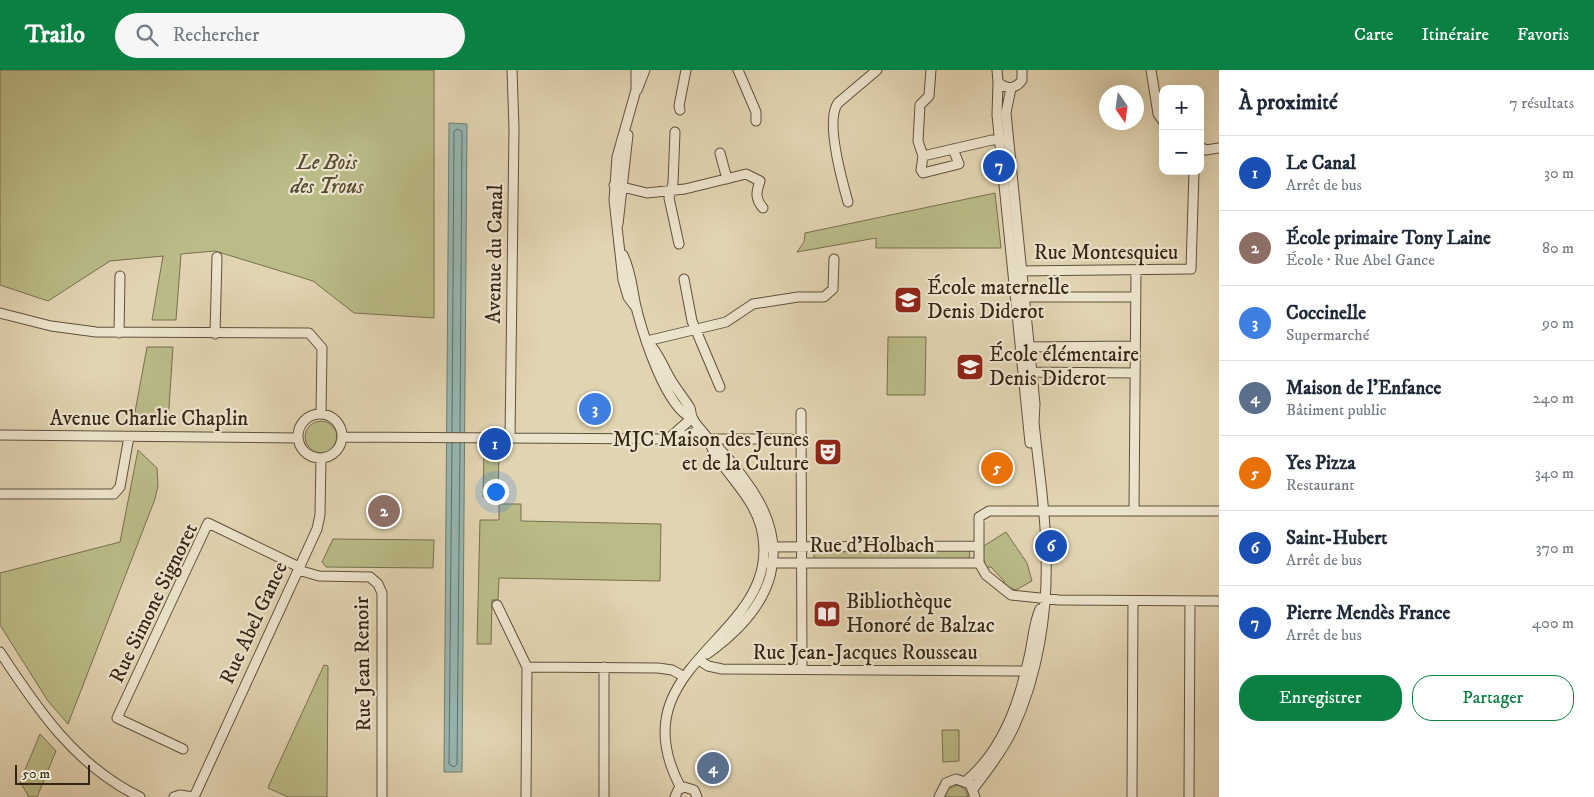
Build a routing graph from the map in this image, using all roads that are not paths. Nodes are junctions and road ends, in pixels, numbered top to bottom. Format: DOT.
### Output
graph roads {
  1 [pos="512,70"];
  2 [pos="636,70"];
  3 [pos="644,70"];
  4 [pos="686,70"];
  5 [pos="738,70"];
  6 [pos="877,70"];
  7 [pos="931,70"];
  8 [pos="997,70"];
  9 [pos="1022,70"];
  10 [pos="1152,70"];
  11 [pos="998,82"];
  12 [pos="1011,88"];
  13 [pos="636,90"];
  14 [pos="680,110"];
  15 [pos="1159,115"];
  16 [pos="756,121"];
  17 [pos="675,132"];
  18 [pos="1004,139"];
  19 [pos="1219,148"];
  20 [pos="953,149"];
  21 [pos="1204,149"];
  22 [pos="720,153"];
  23 [pos="923,156"];
  24 [pos="1194,175"];
  25 [pos="727,179"];
  26 [pos="618,186"];
  27 [pos="669,191"];
  28 [pos="848,202"];
  29 [pos="762,208"];
  30 [pos="679,244"];
  31 [pos="217,257"];
  32 [pos="834,259"];
  33 [pos="1017,271"];
  34 [pos="1136,271"];
  35 [pos="120,276"];
  36 [pos="684,279"];
  37 [pos="1020,297"];
  38 [pos="1136,297"];
  39 [pos="0,313"];
  40 [pos="695,330"];
  41 [pos="119,333"];
  42 [pos="215,334"];
  43 [pos="648,341"];
  44 [pos="1135,346"];
  45 [pos="1025,347"];
  46 [pos="1027,372"];
  47 [pos="1134,373"];
  48 [pos="720,387"];
  49 [pos="321,414"];
  50 [pos="801,414"];
  51 [pos="692,418"];
  52 [pos="701,430"];
  53 [pos="0,435"];
  54 [pos="129,437"];
  55 [pos="342,437"];
  56 [pos="298,438"];
  57 [pos="510,438"];
  58 [pos="791,438"];
  59 [pos="708,439"];
  60 [pos="668,440"];
  61 [pos="321,458"];
  62 [pos="0,494"];
  63 [pos="1134,510"];
  64 [pos="1043,511"];
  65 [pos="1219,511"];
  66 [pos="802,545"];
  67 [pos="978,546"];
  68 [pos="769,547"];
  69 [pos="769,563"];
  70 [pos="802,563"];
  71 [pos="979,563"];
  72 [pos="299,568"];
  73 [pos="1045,600"];
  74 [pos="1132,601"];
  75 [pos="1190,601"];
  76 [pos="1219,601"];
  77 [pos="497,605"];
  78 [pos="0,652"];
  79 [pos="699,660"];
  80 [pos="527,667"];
  81 [pos="604,667"];
  82 [pos="802,670"];
  83 [pos="1029,671"];
  84 [pos="683,676"];
  85 [pos="183,749"];
  86 [pos="966,781"];
  87 [pos="681,788"];
  88 [pos="974,793"];
  89 [pos="140,797"];
  90 [pos="174,797"];
  91 [pos="193,797"];
  92 [pos="382,797"];
  93 [pos="526,797"];
  94 [pos="604,797"];
  95 [pos="674,797"];
  96 [pos="698,797"];
  97 [pos="939,797"];
  98 [pos="1132,797"];
  99 [pos="1189,797"];
  1 -- 57 [label="street, Avenue du Canal"];
  2 -- 13 [label="street"];
  3 -- 13 [label="street"];
  4 -- 14 [label="street"];
  5 -- 16 [label="street"];
  6 -- 28 [label="street"];
  7 -- 23 [label="street"];
  8 -- 11 [label="street"];
  9 -- 12 [label="street"];
  10 -- 15 [label="street"];
  11 -- 12 [label="street"];
  11 -- 18 [label="street"];
  12 -- 18 [label="street"];
  13 -- 26 [label="street"];
  17 -- 27 [label="street"];
  18 -- 20 [label="street"];
  18 -- 33 [label="street"];
  19 -- 21 [label="street"];
  20 -- 23 [label="street"];
  20 -- 23 [label="street"];
  22 -- 25 [label="street"];
  24 -- 34 [label="street, Rue Montesquieu"];
  25 -- 27 [label="street"];
  25 -- 29 [label="street"];
  26 -- 27 [label="street"];
  26 -- 43 [label="street"];
  27 -- 30 [label="street"];
  31 -- 42 [label="street"];
  32 -- 40 [label="street"];
  33 -- 34 [label="street, Rue Montesquieu"];
  33 -- 37 [label="street"];
  34 -- 38 [label="street"];
  35 -- 41 [label="street"];
  36 -- 40 [label="street"];
  37 -- 38 [label="street, Rue Montesquieu"];
  37 -- 45 [label="street"];
  38 -- 44 [label="street"];
  39 -- 41 [label="street"];
  40 -- 43 [label="street"];
  40 -- 48 [label="street"];
  41 -- 42 [label="street"];
  42 -- 49 [label="street"];
  43 -- 51 [label="street"];
  44 -- 45 [label="street"];
  44 -- 47 [label="street"];
  45 -- 46 [label="street"];
  46 -- 47 [label="street"];
  46 -- 64 [label="street"];
  47 -- 63 [label="street"];
  49 -- 55 [label="street"];
  49 -- 56 [label="street"];
  50 -- 66 [label="street"];
  51 -- 52 [label="street"];
  51 -- 60 [label="street"];
  52 -- 59 [label="street"];
  52 -- 60 [label="street"];
  53 -- 54 [label="street, Avenue Charlie Chaplin"];
  54 -- 56 [label="street, Avenue Charlie Chaplin"];
  54 -- 62 [label="street"];
  55 -- 57 [label="street"];
  55 -- 61 [label="street"];
  56 -- 61 [label="street"];
  57 -- 60 [label="street"];
  58 -- 59 [label="street"];
  59 -- 68 [label="street"];
  61 -- 72 [label="street, Rue Abel Gance"];
  63 -- 64 [label="street"];
  63 -- 65 [label="street"];
  64 -- 67 [label="street"];
  64 -- 73 [label="street"];
  66 -- 67 [label="street, Rue d'Holbach"];
  66 -- 68 [label="street, Rue d'Holbach"];
  66 -- 70 [label="street"];
  67 -- 71 [label="street"];
  68 -- 69 [label="street"];
  69 -- 70 [label="street, Rue d'Holbach"];
  69 -- 79 [label="street"];
  70 -- 71 [label="street, Rue d'Holbach"];
  70 -- 82 [label="street"];
  71 -- 73 [label="street"];
  72 -- 85 [label="street, Rue Simone Signoret"];
  72 -- 91 [label="street, Rue Abel Gance"];
  72 -- 92 [label="street, Rue Jean Renoir"];
  73 -- 74 [label="street"];
  73 -- 83 [label="street"];
  74 -- 75 [label="street"];
  74 -- 98 [label="street"];
  75 -- 76 [label="street"];
  75 -- 99 [label="street"];
  77 -- 80 [label="street"];
  78 -- 89 [label="street"];
  79 -- 82 [label="street, Rue Jean-Jacques Rousseau"];
  79 -- 84 [label="street"];
  80 -- 81 [label="street"];
  80 -- 93 [label="street"];
  81 -- 84 [label="street"];
  81 -- 94 [label="street"];
  82 -- 83 [label="street, Rue Jean-Jacques Rousseau"];
  83 -- 86 [label="street"];
  83 -- 88 [label="street"];
  84 -- 87 [label="street"];
  86 -- 88 [label="street"];
  86 -- 97 [label="street"];
  87 -- 95 [label="street"];
  87 -- 96 [label="street"];
  90 -- 91 [label="street"];
}
